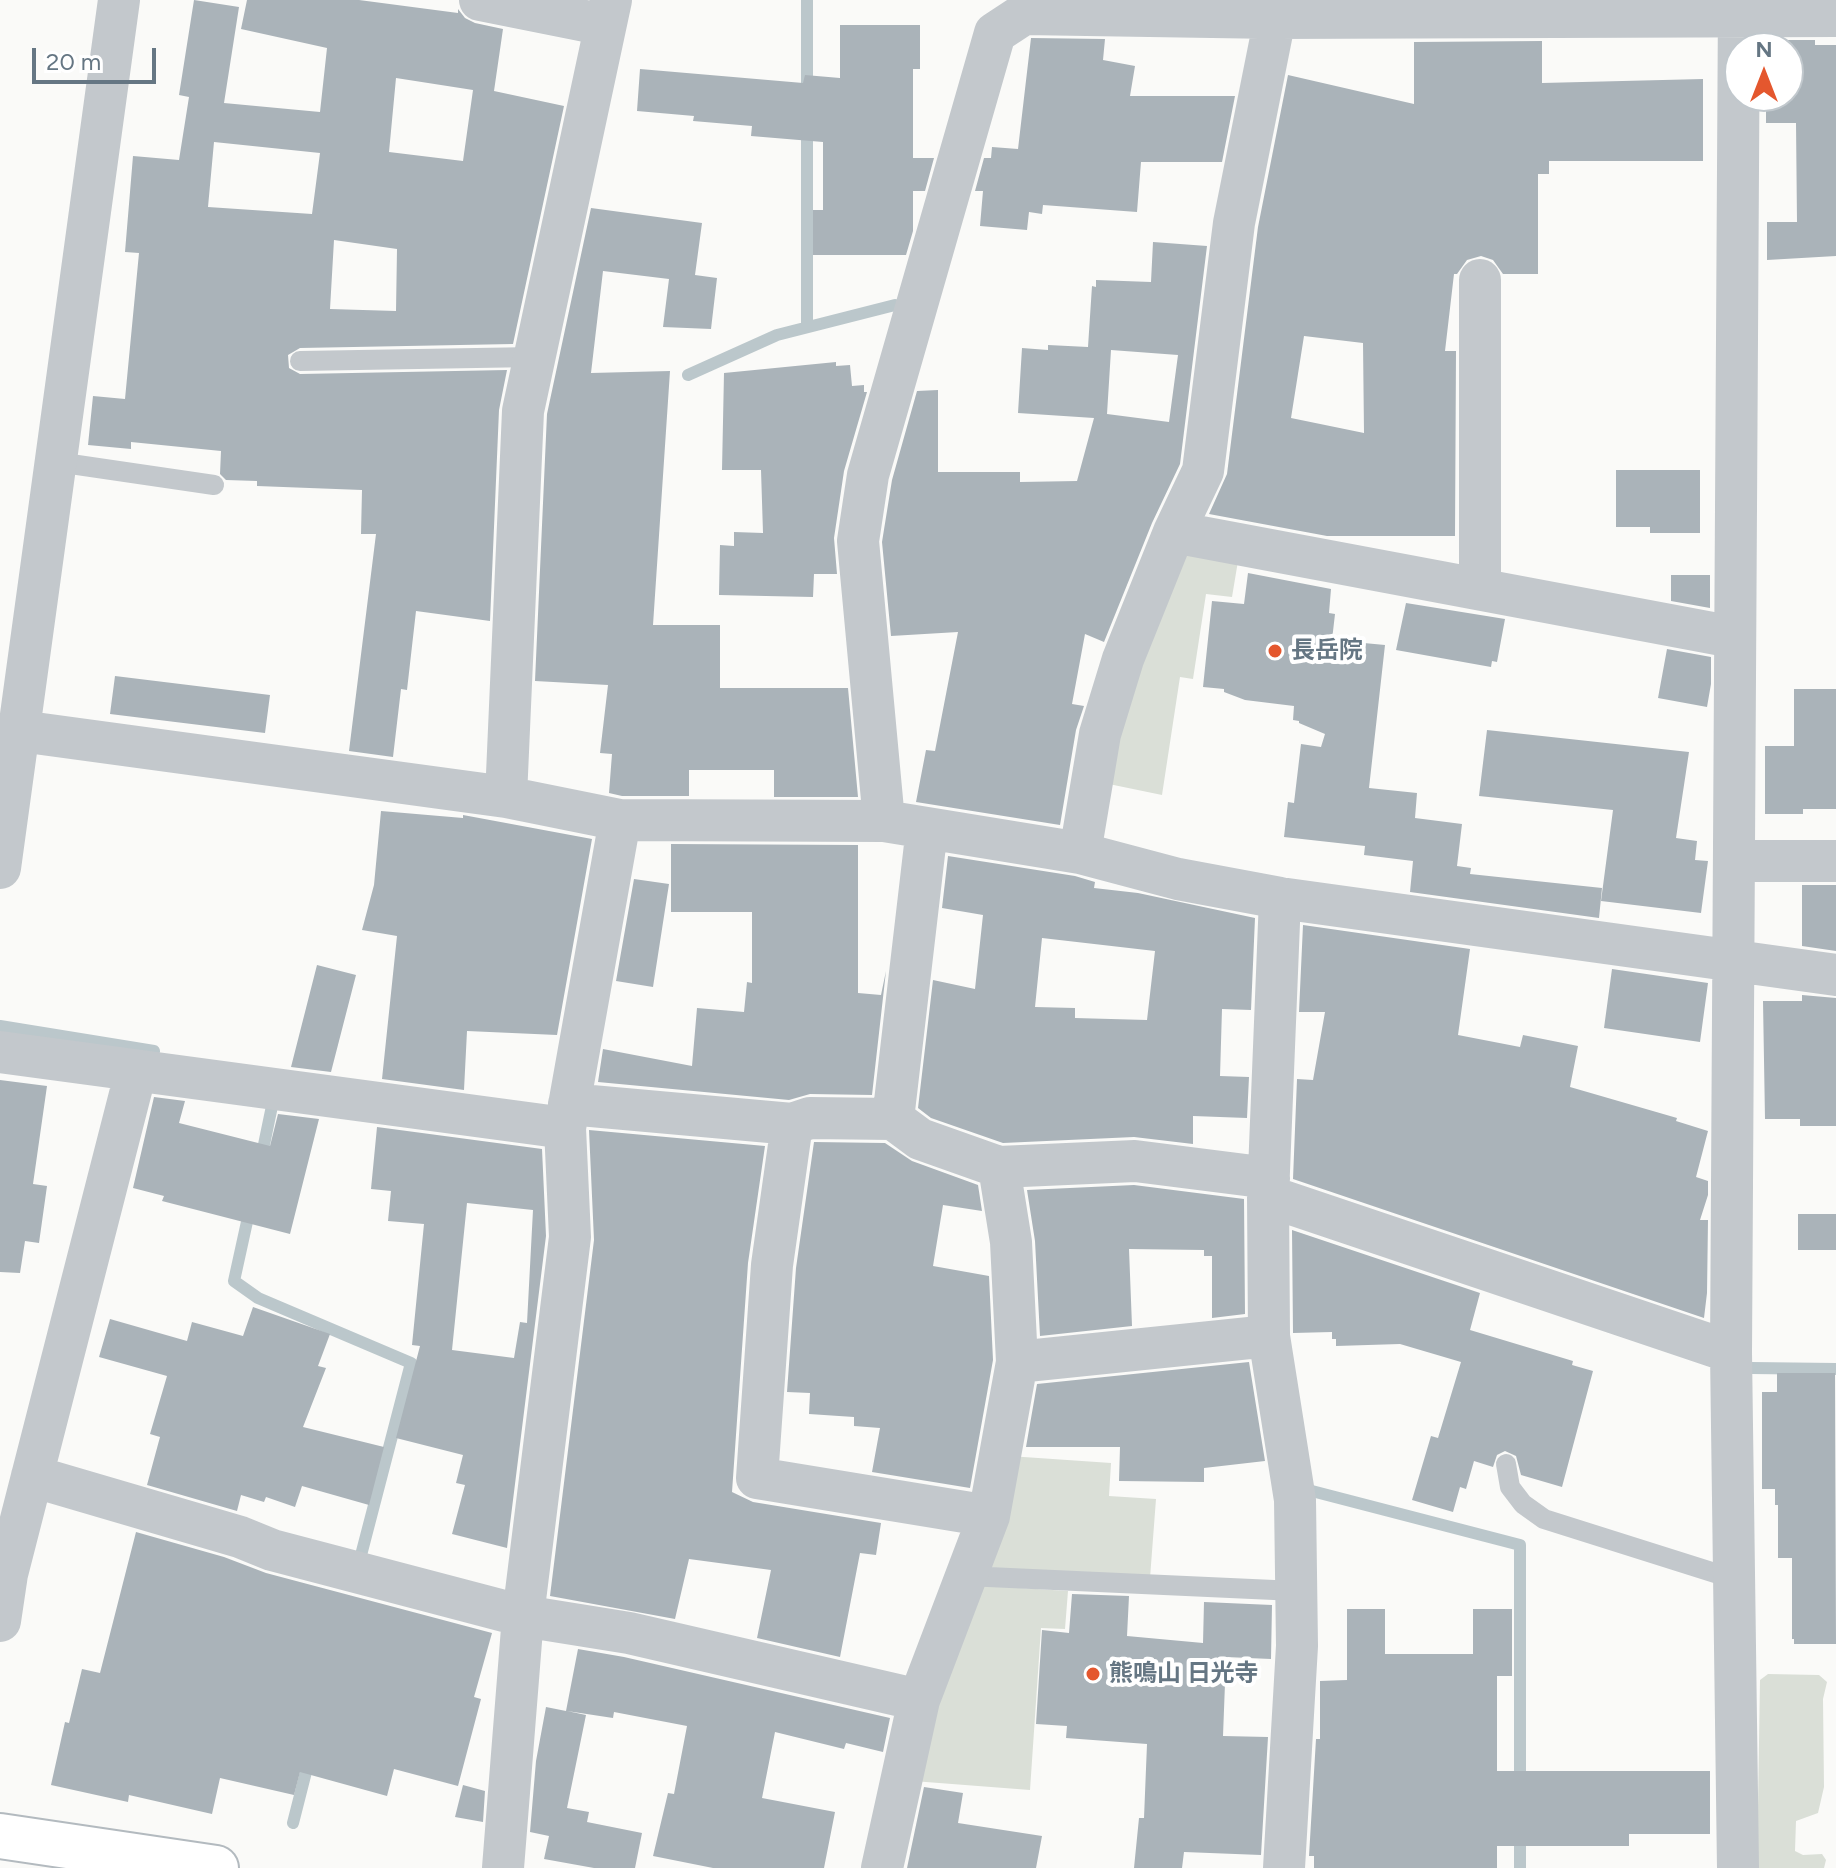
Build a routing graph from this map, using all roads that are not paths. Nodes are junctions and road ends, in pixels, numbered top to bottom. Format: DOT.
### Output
graph roads {
  1 [pos="119,0"];
  2 [pos="480,0"];
  3 [pos="1025,7"];
  4 [pos="1419,8"];
  5 [pos="1739,9"];
  6 [pos="608,13"];
  7 [pos="1836,16"];
  8 [pos="1275,18"];
  9 [pos="1480,280"];
  10 [pos="535,357"];
  11 [pos="300,361"];
  12 [pos="57,462"];
  13 [pos="214,485"];
  14 [pos="1174,532"];
  15 [pos="1480,589"];
  16 [pos="1733,637"];
  17 [pos="20,731"];
  18 [pos="506,797"];
  19 [pos="620,820"];
  20 [pos="884,821"];
  21 [pos="927,828"];
  22 [pos="1080,853"];
  23 [pos="1734,861"];
  24 [pos="1836,861"];
  25 [pos="0,868"];
  26 [pos="1280,898"];
  27 [pos="1735,962"];
  28 [pos="1836,975"];
  29 [pos="0,1052"];
  30 [pos="136,1071"];
  31 [pos="567,1116"];
  32 [pos="893,1119"];
  33 [pos="792,1124"];
  34 [pos="999,1167"];
  35 [pos="1269,1187"];
  36 [pos="1269,1336"];
  37 [pos="1731,1352"];
  38 [pos="1017,1362"];
  39 [pos="1506,1464"];
  40 [pos="32,1476"];
  41 [pos="989,1516"];
  42 [pos="966,1576"];
  43 [pos="1734,1579"];
  44 [pos="1296,1591"];
  45 [pos="523,1616"];
  46 [pos="0,1621"];
  47 [pos="919,1700"];
  48 [pos="0,1836"];
  49 [pos="216,1868"];
  50 [pos="503,1868"];
  51 [pos="882,1868"];
  52 [pos="1284,1868"];
  53 [pos="1738,1868"];
  1 -- 12 [label="street"];
  2 -- 6 [label="street"];
  3 -- 8 [label="street"];
  3 -- 20 [label="street"];
  4 -- 5 [label="street"];
  4 -- 8 [label="street"];
  5 -- 7 [label="street"];
  5 -- 16 [label="street"];
  6 -- 10 [label="street"];
  8 -- 14 [label="street"];
  9 -- 15 [label="street"];
  10 -- 11 [label="lane"];
  10 -- 18 [label="street"];
  12 -- 13 [label="lane"];
  12 -- 17 [label="street"];
  14 -- 15 [label="street"];
  14 -- 22 [label="street"];
  15 -- 16 [label="street"];
  16 -- 23 [label="street"];
  17 -- 18 [label="street"];
  17 -- 25 [label="street"];
  18 -- 19 [label="street"];
  19 -- 20 [label="street"];
  19 -- 31 [label="street"];
  20 -- 21 [label="street"];
  21 -- 22 [label="street"];
  21 -- 32 [label="street"];
  22 -- 26 [label="street"];
  23 -- 24 [label="street"];
  23 -- 27 [label="street"];
  26 -- 27 [label="street"];
  26 -- 35 [label="street"];
  27 -- 28 [label="street"];
  27 -- 37 [label="street"];
  29 -- 30 [label="street"];
  30 -- 31 [label="street"];
  30 -- 40 [label="street"];
  31 -- 33 [label="street"];
  31 -- 45 [label="street"];
  32 -- 33 [label="street"];
  32 -- 34 [label="street"];
  33 -- 41 [label="street"];
  34 -- 35 [label="street"];
  34 -- 38 [label="street"];
  35 -- 36 [label="street"];
  35 -- 37 [label="street"];
  36 -- 38 [label="street"];
  36 -- 44 [label="street"];
  37 -- 43 [label="street"];
  38 -- 41 [label="street"];
  39 -- 43 [label="lane"];
  40 -- 45 [label="street"];
  40 -- 46 [label="street"];
  41 -- 42 [label="street"];
  42 -- 44 [label="lane"];
  42 -- 47 [label="street"];
  43 -- 53 [label="street"];
  44 -- 52 [label="street"];
  45 -- 47 [label="street"];
  45 -- 50 [label="street"];
  47 -- 51 [label="street"];
  48 -- 49 [label="main road"];
}
